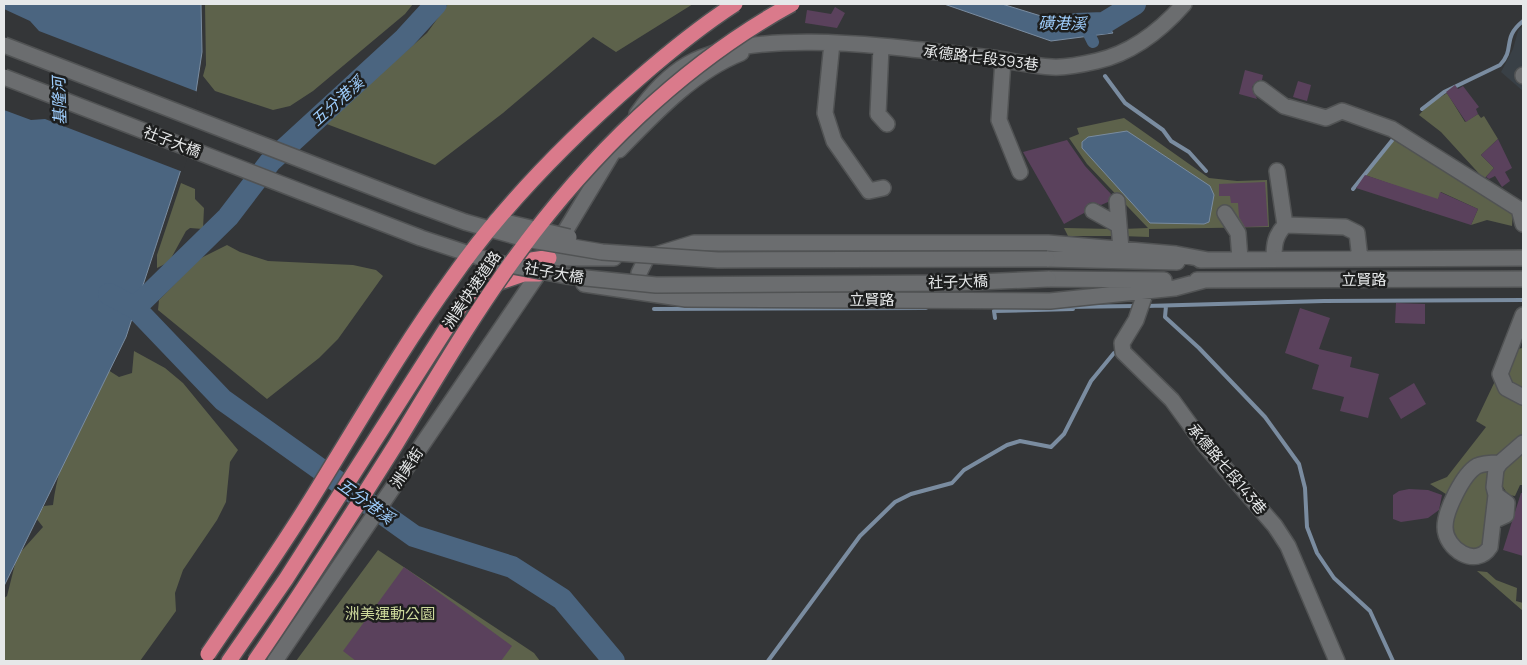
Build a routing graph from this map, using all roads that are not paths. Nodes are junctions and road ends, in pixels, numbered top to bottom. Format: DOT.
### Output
graph roads {
  1 [pos="735,4"];
  2 [pos="792,4"];
  3 [pos="1184,4"];
  4 [pos="4,34"];
  5 [pos="832,42"];
  6 [pos="4,45"];
  7 [pos="881,46"];
  8 [pos="1003,60"];
  9 [pos="4,77"];
  10 [pos="4,87"];
  11 [pos="1261,89"];
  12 [pos="886,124"];
  13 [pos="1276,171"];
  14 [pos="1020,172"];
  15 [pos="883,188"];
  16 [pos="1117,201"];
  17 [pos="1093,212"];
  18 [pos="1225,213"];
  19 [pos="1523,224"];
  20 [pos="1118,225"];
  21 [pos="1285,225"];
  22 [pos="1046,254"];
  23 [pos="1117,254"];
  24 [pos="647,257"];
  25 [pos="549,258"];
  26 [pos="1523,258"];
  27 [pos="1240,259"];
  28 [pos="1274,259"];
  29 [pos="1355,259"];
  30 [pos="539,274"];
  31 [pos="1048,279"];
  32 [pos="1523,279"];
  33 [pos="1205,280"];
  34 [pos="1349,280"];
  35 [pos="955,283"];
  36 [pos="1146,291"];
  37 [pos="641,292"];
  38 [pos="1522,325"];
  39 [pos="445,328"];
  40 [pos="1523,398"];
  41 [pos="1523,443"];
  42 [pos="1500,463"];
  43 [pos="203,661"];
  44 [pos="229,661"];
  45 [pos="255,661"];
  46 [pos="275,661"];
  47 [pos="1337,661"];
  1 -- 43 [label="highway, 洲美快速道路, bridge"];
  2 -- 45 [label="highway, 洲美快速道路, bridge"];
  3 -- 8 [label="street, 承德路七段393巷"];
  4 -- 22 [label="street, bridge"];
  5 -- 7 [label="street, 承德路七段393巷"];
  5 -- 15 [label="street"];
  5 -- 25 [label="street, 承德路七段393巷"];
  6 -- 22 [label="street, 社子大橋, bridge"];
  7 -- 8 [label="street, 承德路七段393巷"];
  7 -- 12 [label="street"];
  8 -- 14 [label="street"];
  9 -- 35 [label="street, 社子大橋, bridge"];
  10 -- 35 [label="street, bridge"];
  11 -- 19 [label="street"];
  13 -- 21 [label="street"];
  16 -- 20 [label="street"];
  17 -- 20 [label="street"];
  18 -- 27 [label="street"];
  20 -- 23 [label="street"];
  21 -- 28 [label="street"];
  21 -- 29 [label="street"];
  22 -- 23 [label="street, 立賢路"];
  23 -- 24 [label="street, 立賢路"];
  23 -- 27 [label="street, 立賢路"];
  24 -- 25 [label="street, 立賢路"];
  24 -- 37 [label="street"];
  25 -- 30 [label="street, 承德路七段393巷"];
  25 -- 39 [label="highway"];
  26 -- 29 [label="street, 立賢路"];
  27 -- 28 [label="street, 立賢路"];
  28 -- 29 [label="street, 立賢路"];
  29 -- 34 [label="street"];
  30 -- 37 [label="street, 立賢路"];
  30 -- 39 [label="highway"];
  30 -- 46 [label="street, 洲美街"];
  31 -- 33 [label="street, 立賢路"];
  31 -- 35 [label="street, 社子大橋, bridge"];
  32 -- 34 [label="street, 立賢路"];
  33 -- 34 [label="street, 立賢路"];
  33 -- 36 [label="street, 立賢路"];
  36 -- 37 [label="street, 立賢路"];
  36 -- 47 [label="street, 承德路七段143巷"];
  38 -- 40 [label="street"];
  39 -- 44 [label="highway"];
  41 -- 42 [label="street"];
  42 -- 42 [label="street"];
}
